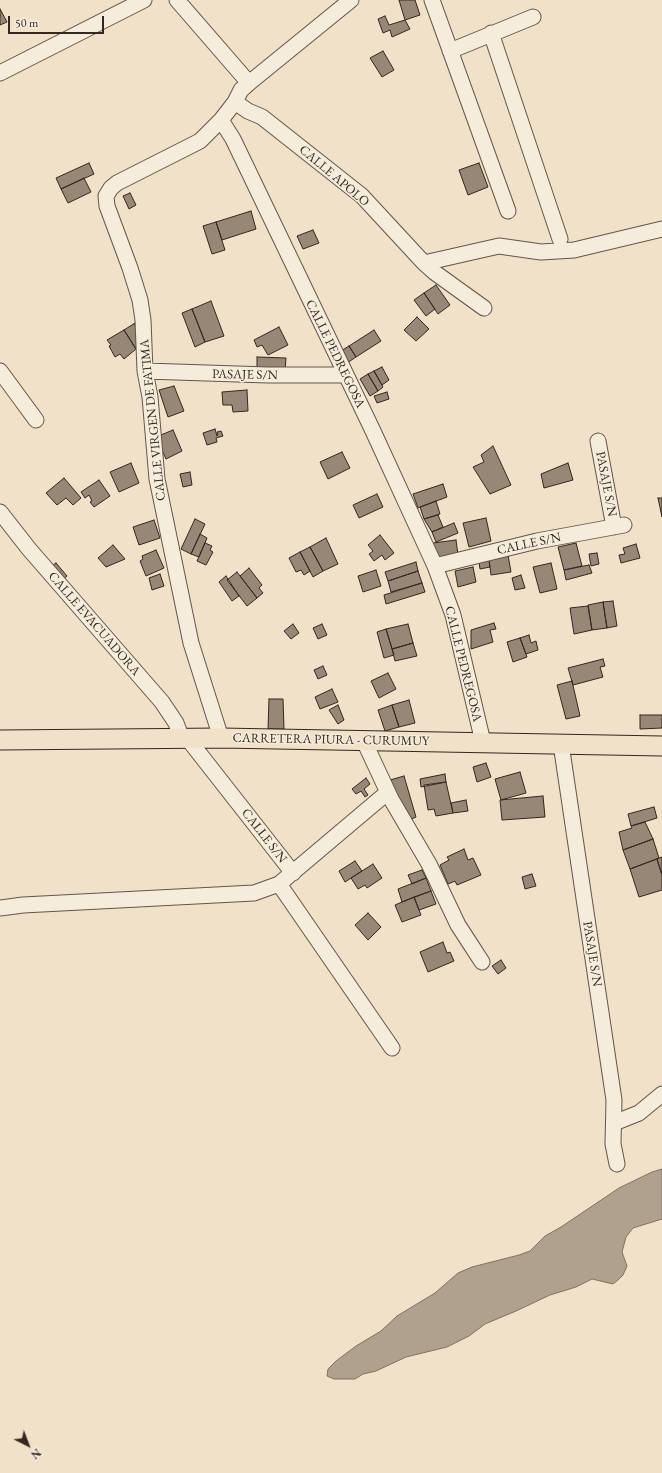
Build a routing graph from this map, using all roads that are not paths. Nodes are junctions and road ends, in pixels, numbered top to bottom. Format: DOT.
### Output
graph roads {
  1 [pos="144,0"];
  2 [pos="177,0"];
  3 [pos="351,0"];
  4 [pos="432,0"];
  5 [pos="533,17"];
  6 [pos="491,33"];
  7 [pos="450,51"];
  8 [pos="0,73"];
  9 [pos="249,83"];
  10 [pos="234,102"];
  11 [pos="221,120"];
  12 [pos="508,211"];
  13 [pos="662,229"];
  14 [pos="560,239"];
  15 [pos="424,263"];
  16 [pos="484,308"];
  17 [pos="0,371"];
  18 [pos="145,371"];
  19 [pos="345,375"];
  20 [pos="36,420"];
  21 [pos="598,441"];
  22 [pos="0,512"];
  23 [pos="619,526"];
  24 [pos="435,566"];
  25 [pos="221,738"];
  26 [pos="185,739"];
  27 [pos="0,740"];
  28 [pos="364,741"];
  29 [pos="483,742"];
  30 [pos="561,744"];
  31 [pos="662,746"];
  32 [pos="388,792"];
  33 [pos="293,873"];
  34 [pos="279,884"];
  35 [pos="0,908"];
  36 [pos="482,962"];
  37 [pos="392,1048"];
  38 [pos="662,1094"];
  39 [pos="614,1123"];
  40 [pos="617,1164"];
  1 -- 8 [label="street"];
  2 -- 9 [label="street"];
  3 -- 9 [label="street"];
  4 -- 7 [label="street"];
  5 -- 6 [label="street"];
  6 -- 7 [label="street"];
  6 -- 14 [label="street"];
  7 -- 12 [label="street"];
  9 -- 10 [label="street"];
  10 -- 11 [label="street"];
  10 -- 15 [label="street, CALLE APOLO"];
  11 -- 18 [label="street, CALLE VIRGEN DE FATIMA"];
  11 -- 19 [label="street, CALLE PEDREGOSA"];
  13 -- 15 [label="street"];
  15 -- 16 [label="street, CALLE APOLO"];
  17 -- 20 [label="street"];
  18 -- 19 [label="street, PASAJE S/N"];
  18 -- 25 [label="street, CALLE VIRGEN DE FATIMA"];
  19 -- 24 [label="street, CALLE PEDREGOSA"];
  21 -- 23 [label="street, PASAJE S/N"];
  22 -- 26 [label="street, CALLE EVACUADORA"];
  23 -- 24 [label="street, CALLE S/N"];
  24 -- 29 [label="street, CALLE PEDREGOSA"];
  25 -- 26 [label="main road, CARRETERA PIURA - CURUMUY"];
  25 -- 28 [label="main road, CARRETERA PIURA - CURUMUY"];
  26 -- 27 [label="main road, CARRETERA PIURA - CURUMUY"];
  26 -- 33 [label="street, CALLE S/N"];
  28 -- 29 [label="main road, CARRETERA PIURA - CURUMUY"];
  28 -- 32 [label="street"];
  29 -- 30 [label="main road, CARRETERA PIURA - CURUMUY"];
  30 -- 31 [label="main road, CARRETERA PIURA - CURUMUY"];
  30 -- 39 [label="street, PASAJE S/N"];
  32 -- 33 [label="street, CALLE S/N"];
  32 -- 36 [label="street"];
  33 -- 34 [label="street"];
  34 -- 35 [label="street"];
  34 -- 37 [label="street"];
  38 -- 39 [label="street"];
  39 -- 40 [label="street, PASAJE S/N"];
}
